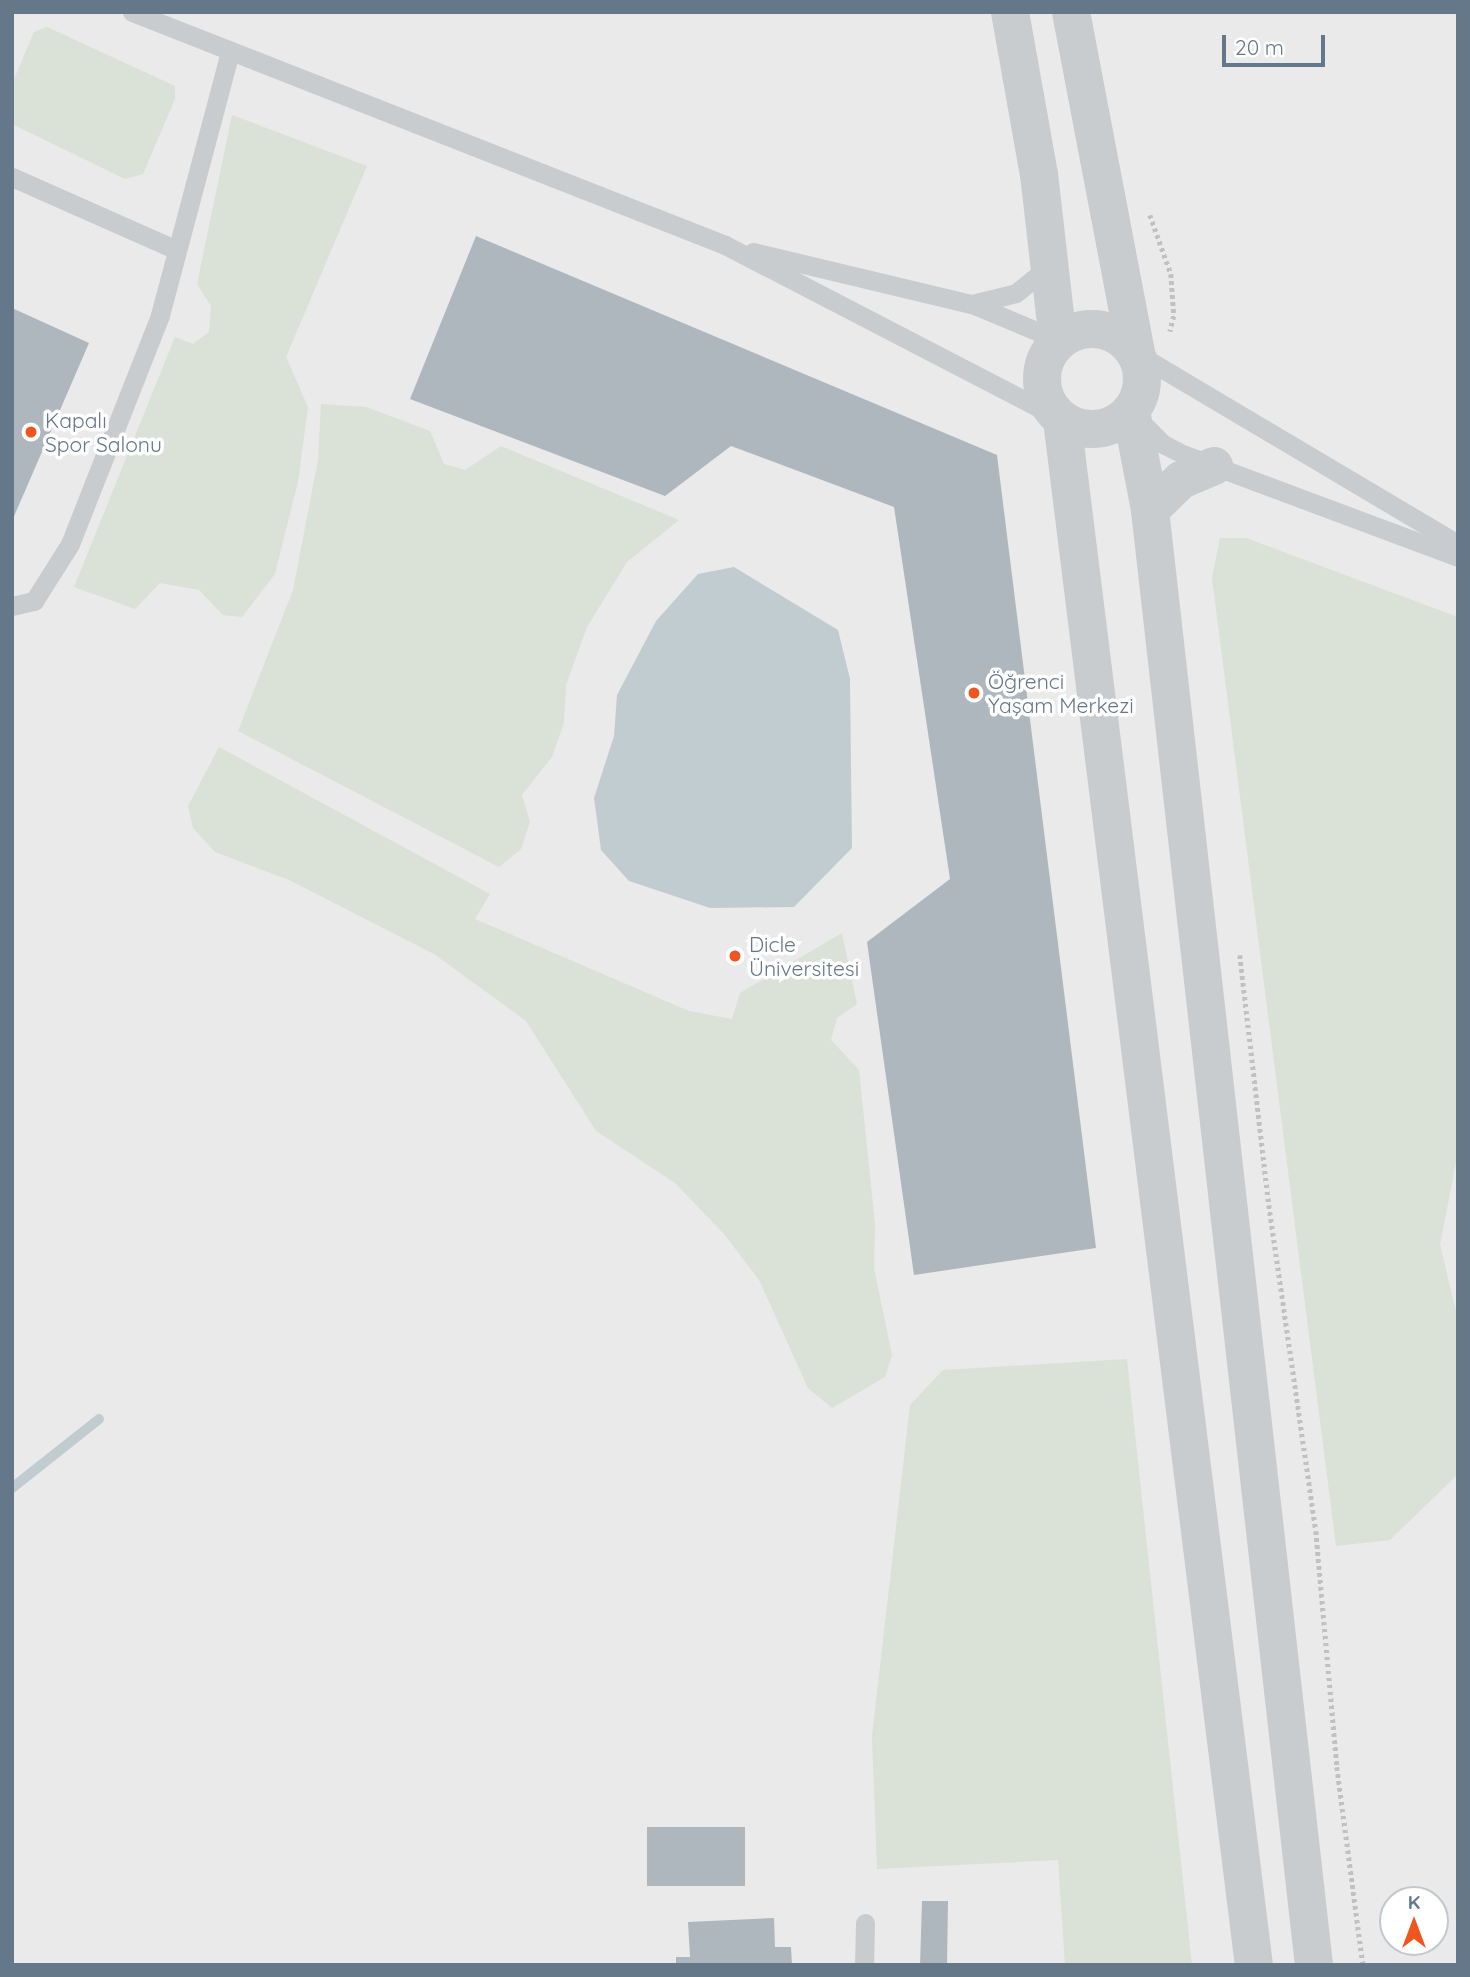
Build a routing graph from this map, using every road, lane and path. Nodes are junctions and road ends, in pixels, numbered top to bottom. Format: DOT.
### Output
graph roads {
  1 [pos="132,12"];
  2 [pos="1010,12"];
  3 [pos="1071,12"];
  4 [pos="230,51"];
  5 [pos="12,177"];
  6 [pos="725,245"];
  7 [pos="177,250"];
  8 [pos="1048,267"];
  9 [pos="972,304"];
  10 [pos="1058,340"];
  11 [pos="1136,353"];
  12 [pos="1131,411"];
  13 [pos="1062,419"];
  14 [pos="1214,466"];
  15 [pos="1150,510"];
  16 [pos="1458,544"];
  17 [pos="1458,557"];
  18 [pos="12,606"];
  19 [pos="865,1923"];
  20 [pos="864,1965"];
  21 [pos="1254,1965"];
  22 [pos="1314,1965"];
  1 -- 4 [label="lane"];
  2 -- 8 [label="street"];
  3 -- 11 [label="street"];
  4 -- 6 [label="lane"];
  4 -- 7 [label="lane"];
  5 -- 7 [label="lane"];
  6 -- 9 [label="lane"];
  6 -- 13 [label="lane"];
  7 -- 18 [label="lane"];
  8 -- 9 [label="lane"];
  8 -- 10 [label="street"];
  9 -- 10 [label="lane"];
  10 -- 11 [label="street"];
  10 -- 13 [label="street"];
  11 -- 12 [label="street"];
  11 -- 16 [label="lane"];
  12 -- 13 [label="street"];
  12 -- 14 [label="lane"];
  12 -- 15 [label="street"];
  13 -- 21 [label="street"];
  14 -- 15 [label="street"];
  14 -- 17 [label="lane"];
  15 -- 22 [label="street"];
  19 -- 20 [label="lane"];
}
